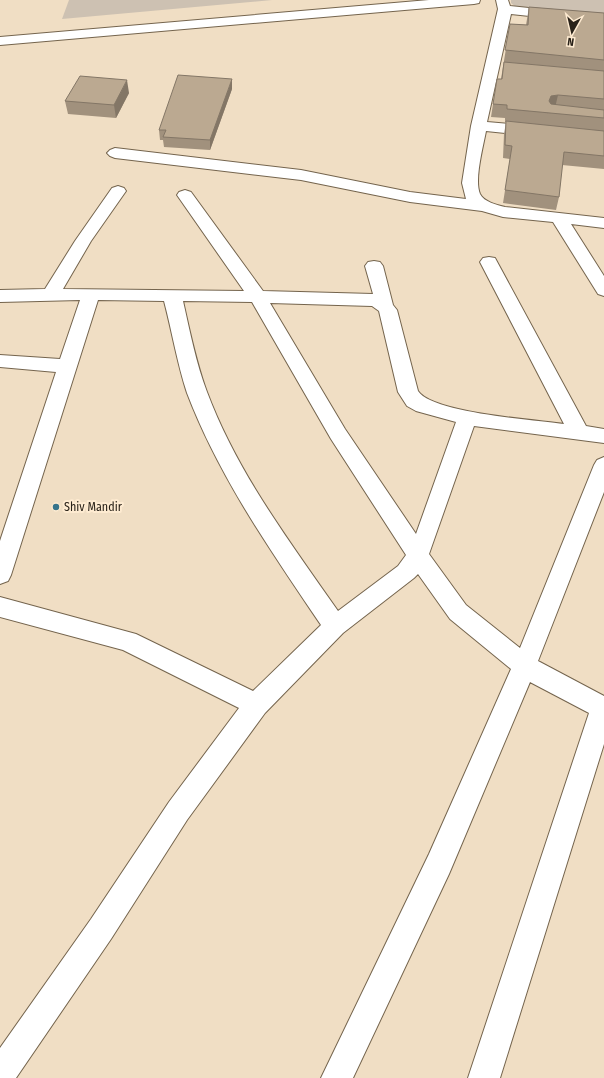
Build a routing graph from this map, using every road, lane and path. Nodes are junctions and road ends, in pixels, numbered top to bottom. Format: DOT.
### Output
graph roads {
  1 [pos="474,0"];
  2 [pos="504,5"];
  3 [pos="604,20"];
  4 [pos="0,41"];
  5 [pos="493,68"];
  6 [pos="508,69"];
  7 [pos="479,126"];
  8 [pos="549,133"];
  9 [pos="115,153"];
  10 [pos="118,191"];
  11 [pos="185,195"];
  12 [pos="484,206"];
  13 [pos="559,218"];
  14 [pos="604,223"];
  15 [pos="489,262"];
  16 [pos="374,266"];
  17 [pos="604,290"];
  18 [pos="50,294"];
  19 [pos="91,294"];
  20 [pos="172,295"];
  21 [pos="0,296"];
  22 [pos="257,296"];
  23 [pos="385,307"];
  24 [pos="0,361"];
  25 [pos="68,366"];
  26 [pos="467,418"];
  27 [pos="579,432"];
  28 [pos="604,436"];
  29 [pos="604,465"];
  30 [pos="418,554"];
  31 [pos="0,575"];
  32 [pos="0,606"];
  33 [pos="335,626"];
  34 [pos="525,666"];
  35 [pos="256,706"];
  36 [pos="603,707"];
  37 [pos="0,1075"];
  38 [pos="337,1078"];
  39 [pos="484,1078"];
  1 -- 4 [label="street"];
  2 -- 3 [label="street"];
  2 -- 5 [label="street"];
  5 -- 6 [label="street"];
  5 -- 7 [label="street"];
  7 -- 8 [label="street"];
  7 -- 12 [label="street"];
  9 -- 12 [label="street"];
  10 -- 18 [label="street"];
  11 -- 22 [label="street"];
  12 -- 13 [label="street"];
  13 -- 14 [label="street"];
  13 -- 17 [label="street"];
  15 -- 27 [label="street"];
  16 -- 23 [label="street"];
  18 -- 19 [label="street"];
  18 -- 21 [label="street"];
  19 -- 20 [label="street"];
  19 -- 25 [label="street"];
  20 -- 22 [label="street"];
  20 -- 33 [label="street"];
  22 -- 23 [label="street"];
  22 -- 30 [label="street"];
  23 -- 26 [label="street"];
  24 -- 25 [label="street"];
  25 -- 31 [label="street"];
  26 -- 27 [label="street"];
  26 -- 30 [label="street"];
  27 -- 28 [label="street"];
  29 -- 34 [label="street"];
  30 -- 33 [label="street"];
  30 -- 34 [label="street"];
  32 -- 35 [label="street"];
  33 -- 35 [label="street"];
  34 -- 36 [label="street"];
  34 -- 38 [label="street"];
  35 -- 37 [label="street"];
  36 -- 39 [label="street"];
}
